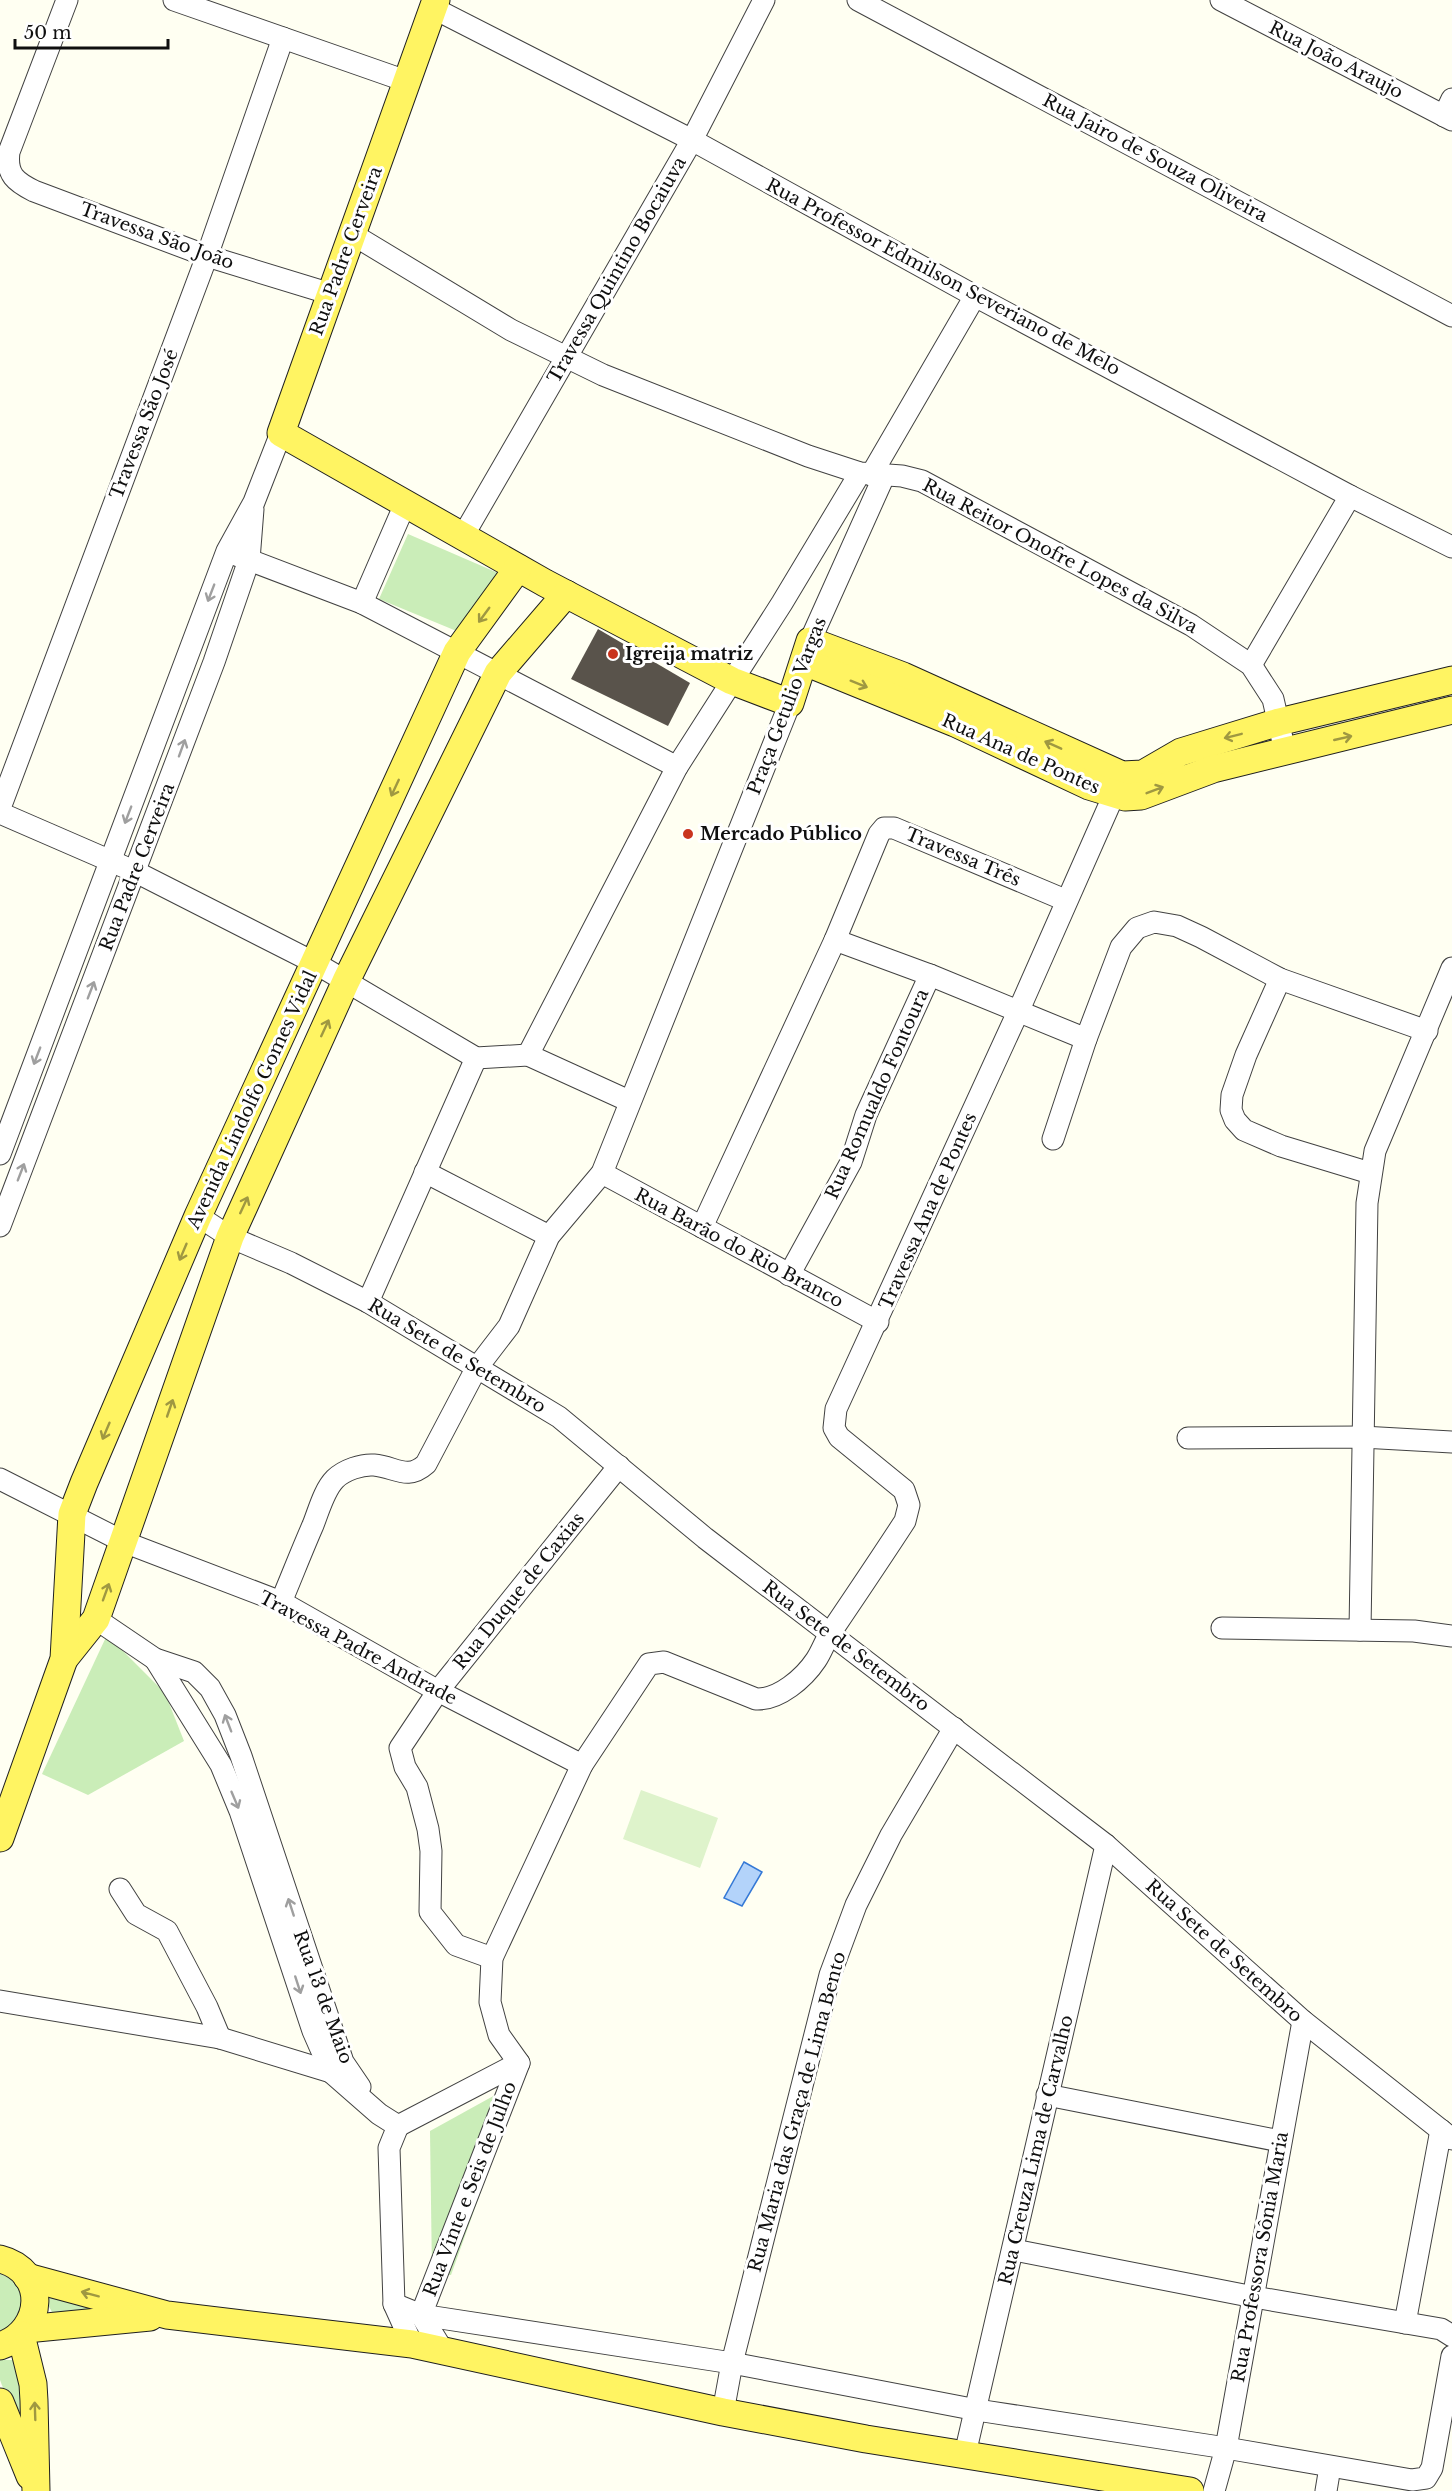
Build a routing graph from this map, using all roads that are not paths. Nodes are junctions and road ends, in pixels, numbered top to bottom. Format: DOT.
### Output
graph roads {
  1 [pos="67,0"];
  2 [pos="174,0"];
  3 [pos="764,0"];
  4 [pos="858,0"];
  5 [pos="1221,0"];
  6 [pos="434,4"];
  7 [pos="886,6"];
  8 [pos="283,38"];
  9 [pos="406,81"];
  10 [pos="1449,112"];
  11 [pos="692,140"];
  12 [pos="352,234"];
  13 [pos="207,255"];
  14 [pos="331,294"];
  15 [pos="975,296"];
  16 [pos="1452,316"];
  17 [pos="567,358"];
  18 [pos="281,433"];
  19 [pos="872,474"];
  20 [pos="1350,496"];
  21 [pos="254,502"];
  22 [pos="405,504"];
  23 [pos="463,536"];
  24 [pos="1452,548"];
  25 [pos="227,551"];
  26 [pos="249,560"];
  27 [pos="519,568"];
  28 [pos="566,594"];
  29 [pos="362,603"];
  30 [pos="457,652"];
  31 [pos="807,652"];
  32 [pos="1251,664"];
  33 [pos="498,673"];
  34 [pos="1452,680"];
  35 [pos="732,681"];
  36 [pos="1379,698"];
  37 [pos="790,703"];
  38 [pos="1452,710"];
  39 [pos="1279,722"];
  40 [pos="1386,727"];
  41 [pos="1285,751"];
  42 [pos="677,767"];
  43 [pos="1118,785"];
  44 [pos="0,808"];
  45 [pos="0,813"];
  46 [pos="111,862"];
  47 [pos="136,872"];
  48 [pos="1065,900"];
  49 [pos="835,940"];
  50 [pos="315,963"];
  51 [pos="1452,968"];
  52 [pos="930,975"];
  53 [pos="1280,979"];
  54 [pos="346,981"];
  55 [pos="1018,1012"];
  56 [pos="1426,1031"];
  57 [pos="1086,1039"];
  58 [pos="528,1054"];
  59 [pos="476,1058"];
  60 [pos="629,1101"];
  61 [pos="1053,1139"];
  62 [pos="0,1154"];
  63 [pos="424,1172"];
  64 [pos="602,1173"];
  65 [pos="1370,1173"];
  66 [pos="198,1216"];
  67 [pos="0,1226"];
  68 [pos="702,1227"];
  69 [pos="549,1236"];
  70 [pos="230,1237"];
  71 [pos="789,1275"];
  72 [pos="368,1302"];
  73 [pos="878,1322"];
  74 [pos="476,1369"];
  75 [pos="1362,1437"];
  76 [pos="1188,1438"];
  77 [pos="1452,1442"];
  78 [pos="619,1466"];
  79 [pos="0,1479"];
  80 [pos="72,1514"];
  81 [pos="123,1542"];
  82 [pos="281,1602"];
  83 [pos="844,1616"];
  84 [pos="96,1619"];
  85 [pos="1222,1628"];
  86 [pos="1360,1630"];
  87 [pos="830,1633"];
  88 [pos="1452,1636"];
  89 [pos="64,1659"];
  90 [pos="155,1659"];
  91 [pos="438,1691"];
  92 [pos="954,1728"];
  93 [pos="241,1756"];
  94 [pos="220,1765"];
  95 [pos="582,1765"];
  96 [pos="0,1838"];
  97 [pos="1106,1845"];
  98 [pos="120,1889"];
  99 [pos="492,1958"];
  100 [pos="0,2001"];
  101 [pos="1303,2021"];
  102 [pos="220,2038"];
  103 [pos="519,2063"];
  104 [pos="337,2067"];
  105 [pos="1047,2095"];
  106 [pos="398,2126"];
  107 [pos="1447,2134"];
  108 [pos="1280,2142"];
  109 [pos="1014,2250"];
  110 [pos="9,2259"];
  111 [pos="1254,2298"];
  112 [pos="394,2304"];
  113 [pos="167,2315"];
  114 [pos="421,2315"];
  115 [pos="1405,2323"];
  116 [pos="1452,2336"];
  117 [pos="16,2337"];
  118 [pos="412,2344"];
  119 [pos="442,2349"];
  120 [pos="1452,2356"];
  121 [pos="732,2363"];
  122 [pos="0,2402"];
  123 [pos="977,2410"];
  124 [pos="723,2412"];
  125 [pos="1226,2448"];
  126 [pos="965,2454"];
  127 [pos="1330,2467"];
  128 [pos="36,2491"];
  129 [pos="1190,2491"];
  130 [pos="1214,2491"];
  131 [pos="1326,2491"];
  1 -- 13 [label="street, Travessa São João"];
  2 -- 8 [label="street"];
  3 -- 11 [label="street, Travessa Quintino Bocaiuva"];
  4 -- 7 [label="street, Rua Jairo de Souza Oliveira"];
  5 -- 10 [label="street, Rua João Araujo"];
  6 -- 9 [label="main road, Rua Padre Cerveira"];
  6 -- 11 [label="street, Rua Professor Edmilson Severiano de Melo"];
  7 -- 16 [label="street, Rua Jairo de Souza Oliveira"];
  8 -- 9 [label="street"];
  8 -- 13 [label="street, Travessa São José"];
  9 -- 12 [label="main road, Rua Padre Cerveira"];
  11 -- 15 [label="street, Rua Professor Edmilson Severiano de Melo"];
  11 -- 17 [label="street, Travessa Quintino Bocaiuva"];
  12 -- 14 [label="main road, Rua Padre Cerveira"];
  12 -- 17 [label="street, Rua Reitor Onofre Lopes da Silva"];
  13 -- 14 [label="street, Travessa São João"];
  13 -- 44 [label="street, Travessa São José"];
  14 -- 18 [label="main road, Rua Padre Cerveira"];
  15 -- 19 [label="street, Praça Getulio Vargas"];
  15 -- 20 [label="street, Rua Professor Edmilson Severiano de Melo"];
  17 -- 19 [label="street, Rua Reitor Onofre Lopes da Silva"];
  17 -- 23 [label="street, Travessa Quintino Bocaiuva"];
  18 -- 21 [label="street, Rua Padre Cerveira"];
  18 -- 22 [label="main road"];
  19 -- 31 [label="street, Praça Getulio Vargas"];
  19 -- 32 [label="street, Rua Reitor Onofre Lopes da Silva"];
  19 -- 35 [label="street, Praça Getulio Vargas"];
  20 -- 24 [label="street, Rua Professor Edmilson Severiano de Melo"];
  20 -- 32 [label="street"];
  21 -- 25 [label="street, Rua Padre Cerveira"];
  21 -- 26 [label="street, Rua Padre Cerveira"];
  22 -- 23 [label="main road"];
  22 -- 29 [label="street"];
  23 -- 27 [label="main road"];
  25 -- 26 [label="street"];
  25 -- 46 [label="street, Rua Padre Cerveira, one-way"];
  26 -- 29 [label="street"];
  47 -- 26 [label="street, Rua Padre Cerveira, one-way"];
  27 -- 28 [label="main road"];
  27 -- 30 [label="main road, Avenida Lindolfo Gomes Vidal, one-way"];
  28 -- 33 [label="main road, Avenida Lindolfo Gomes Vidal"];
  28 -- 35 [label="main road"];
  29 -- 30 [label="street"];
  30 -- 33 [label="street"];
  30 -- 50 [label="main road, Avenida Lindolfo Gomes Vidal, one-way"];
  31 -- 37 [label="main road, Praça Getulio Vargas"];
  31 -- 43 [label="main road, Rua Ana de Pontes"];
  32 -- 39 [label="street, Rua Reitor Onofre Lopes da Silva"];
  33 -- 42 [label="street"];
  33 -- 54 [label="main road, Avenida Lindolfo Gomes Vidal"];
  34 -- 36 [label="main road, Rua Ana de Pontes"];
  35 -- 37 [label="main road"];
  35 -- 42 [label="street, Praça Getulio Vargas"];
  36 -- 39 [label="main road, Rua Ana de Pontes"];
  36 -- 40 [label="main road"];
  37 -- 60 [label="street, Praça Getulio Vargas"];
  38 -- 40 [label="main road, Rua Ana de Pontes"];
  39 -- 41 [label="street, Rua Reitor Onofre Lopes da Silva"];
  39 -- 43 [label="main road, Rua Ana de Pontes, one-way"];
  41 -- 40 [label="main road, Rua Ana de Pontes, one-way"];
  43 -- 41 [label="main road, Rua Ana de Pontes, one-way"];
  42 -- 58 [label="street, Praça Getulio Vargas"];
  43 -- 48 [label="street, Travessa Ana de Pontes"];
  45 -- 46 [label="street"];
  46 -- 47 [label="street"];
  46 -- 62 [label="street, Rua Padre Cerveira, one-way"];
  47 -- 50 [label="street"];
  67 -- 47 [label="street, Rua Padre Cerveira, one-way"];
  48 -- 49 [label="street, Travessa Três"];
  48 -- 55 [label="street, Travessa Ana de Pontes"];
  49 -- 52 [label="street"];
  49 -- 68 [label="street"];
  50 -- 54 [label="street"];
  50 -- 66 [label="main road, Avenida Lindolfo Gomes Vidal"];
  51 -- 56 [label="street"];
  52 -- 55 [label="street"];
  52 -- 71 [label="street, Rua Romualdo Fontoura"];
  53 -- 56 [label="street"];
  53 -- 57 [label="street"];
  53 -- 65 [label="street"];
  54 -- 59 [label="street"];
  70 -- 54 [label="main road, Avenida Lindolfo Gomes Vidal, one-way"];
  55 -- 57 [label="street"];
  55 -- 73 [label="street, Travessa Ana de Pontes"];
  56 -- 65 [label="street"];
  57 -- 61 [label="street"];
  58 -- 59 [label="street"];
  58 -- 60 [label="street"];
  59 -- 63 [label="street"];
  60 -- 64 [label="street, Praça Getulio Vargas"];
  63 -- 69 [label="street"];
  63 -- 72 [label="street"];
  64 -- 68 [label="street, Rua Barão do Rio Branco"];
  64 -- 69 [label="street, Praça Getulio Vargas"];
  65 -- 75 [label="street"];
  66 -- 70 [label="street, Rua Sete de Setembro"];
  66 -- 80 [label="main road, Avenida Lindolfo Gomes Vidal, one-way"];
  68 -- 71 [label="street, Rua Barão do Rio Branco"];
  69 -- 74 [label="street, Praça Getulio Vargas"];
  70 -- 72 [label="street, Rua Sete de Setembro"];
  81 -- 70 [label="main road, Avenida Lindolfo Gomes Vidal, one-way"];
  71 -- 73 [label="street, Rua Barão do Rio Branco"];
  72 -- 74 [label="street, Rua Sete de Setembro"];
  73 -- 83 [label="street, Travessa Ana de Pontes"];
  74 -- 78 [label="street, Rua Sete de Setembro"];
  74 -- 82 [label="street, Praça Getulio Vargas"];
  75 -- 76 [label="street"];
  75 -- 77 [label="street"];
  75 -- 86 [label="street"];
  78 -- 87 [label="street, Rua Sete de Setembro"];
  78 -- 91 [label="street, Rua Duque de Caxias"];
  79 -- 80 [label="street, Travessa Padre Andrade"];
  80 -- 81 [label="street, Travessa Padre Andrade"];
  80 -- 89 [label="main road, Avenida Lindolfo Gomes Vidal"];
  81 -- 82 [label="street, Travessa Padre Andrade"];
  84 -- 81 [label="main road, Avenida Lindolfo Gomes Vidal, one-way"];
  82 -- 91 [label="street, Travessa Padre Andrade"];
  83 -- 87 [label="street, Rua Vinte e Seis de Julho"];
  84 -- 89 [label="main road, Avenida Lindolfo Gomes Vidal"];
  84 -- 90 [label="street, Rua 13 de Maio"];
  85 -- 86 [label="street"];
  86 -- 88 [label="street"];
  87 -- 92 [label="street, Rua Sete de Setembro"];
  87 -- 95 [label="street, Rua Vinte e Seis de Julho"];
  89 -- 96 [label="main road, Avenida Lindolfo Gomes Vidal"];
  93 -- 90 [label="street, Rua 13 de Maio, one-way"];
  90 -- 94 [label="street, Rua 13 de Maio"];
  91 -- 95 [label="street, Travessa Padre Andrade"];
  91 -- 99 [label="street, Rua Duque de Caxias"];
  92 -- 97 [label="street, Rua Sete de Setembro"];
  92 -- 121 [label="street, Rua Maria das Graça de Lima Bento"];
  93 -- 94 [label="street"];
  104 -- 93 [label="street, Rua 13 de Maio, one-way"];
  94 -- 104 [label="street, Rua 13 de Maio, one-way"];
  95 -- 99 [label="street, Rua Vinte e Seis de Julho"];
  97 -- 101 [label="street, Rua Sete de Setembro"];
  97 -- 105 [label="street, Rua Creuza Lima de Carvalho"];
  98 -- 102 [label="street"];
  99 -- 103 [label="street, Rua Vinte e Seis de Julho"];
  100 -- 102 [label="street"];
  101 -- 107 [label="street, Rua Sete de Setembro"];
  101 -- 108 [label="street, Rua Professora Sônia Maria"];
  102 -- 104 [label="street"];
  103 -- 106 [label="street"];
  103 -- 114 [label="street, Rua Vinte e Seis de Julho"];
  104 -- 106 [label="street, Rua 13 de Maio"];
  105 -- 108 [label="street"];
  105 -- 109 [label="street, Rua Creuza Lima de Carvalho"];
  106 -- 112 [label="street"];
  107 -- 115 [label="street"];
  108 -- 111 [label="street, Rua Professora Sônia Maria"];
  109 -- 111 [label="street"];
  109 -- 123 [label="street, Rua Creuza Lima de Carvalho"];
  113 -- 110 [label="main road, one-way"];
  110 -- 117 [label="main road"];
  111 -- 115 [label="street"];
  111 -- 125 [label="street, Rua Professora Sônia Maria"];
  112 -- 114 [label="street"];
  112 -- 118 [label="street"];
  113 -- 117 [label="main road"];
  113 -- 118 [label="main road"];
  114 -- 119 [label="street, Rua Vinte e Seis de Julho"];
  114 -- 121 [label="street"];
  115 -- 116 [label="street"];
  128 -- 117 [label="main road, one-way"];
  118 -- 119 [label="main road"];
  119 -- 124 [label="main road"];
  120 -- 127 [label="street"];
  121 -- 123 [label="street"];
  121 -- 124 [label="street, Rua Maria das Graça de Lima Bento"];
  122 -- 128 [label="main road"];
  123 -- 125 [label="street"];
  123 -- 126 [label="street, Rua Creuza Lima de Carvalho"];
  124 -- 126 [label="main road"];
  125 -- 127 [label="street"];
  125 -- 130 [label="street, Rua Professora Sônia Maria"];
  126 -- 129 [label="main road"];
  127 -- 131 [label="street"];
}
